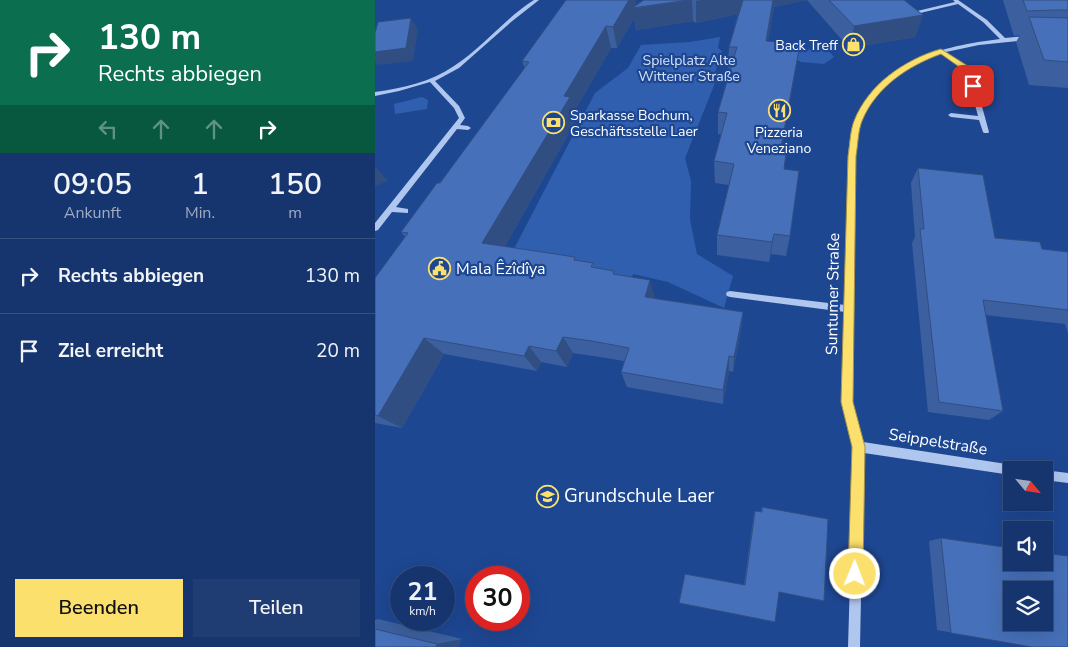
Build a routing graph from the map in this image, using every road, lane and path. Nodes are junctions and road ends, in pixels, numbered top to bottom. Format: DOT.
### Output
graph roads {
  1 [pos="537,0"];
  2 [pos="957,1"];
  3 [pos="916,12"];
  4 [pos="1034,37"];
  5 [pos="1003,39"];
  6 [pos="941,51"];
  7 [pos="431,80"];
  8 [pos="375,94"];
  9 [pos="951,116"];
  10 [pos="982,118"];
  11 [pos="455,127"];
  12 [pos="468,128"];
  13 [pos="986,132"];
  14 [pos="390,209"];
  15 [pos="405,211"];
  16 [pos="375,228"];
  17 [pos="731,294"];
  18 [pos="849,309"];
  19 [pos="859,447"];
  20 [pos="1003,469"];
  21 [pos="1053,476"];
  22 [pos="1068,478"];
  23 [pos="854,647"];
  1 -- 7 [label="street"];
  2 -- 3 [label="street"];
  2 -- 5 [label="street"];
  4 -- 5 [label="street, Suntumer Straße"];
  5 -- 6 [label="street, Suntumer Straße"];
  6 -- 10 [label="lane"];
  6 -- 18 [label="street, Suntumer Straße"];
  7 -- 8 [label="street"];
  7 -- 11 [label="street"];
  9 -- 10 [label="lane"];
  10 -- 13 [label="street"];
  11 -- 12 [label="street"];
  11 -- 14 [label="street"];
  14 -- 15 [label="street"];
  14 -- 16 [label="street"];
  17 -- 18 [label="street"];
  18 -- 19 [label="street, Suntumer Straße"];
  19 -- 20 [label="street, Seippelstraße"];
  19 -- 23 [label="street, Suntumer Straße"];
  21 -- 22 [label="street"];
}
